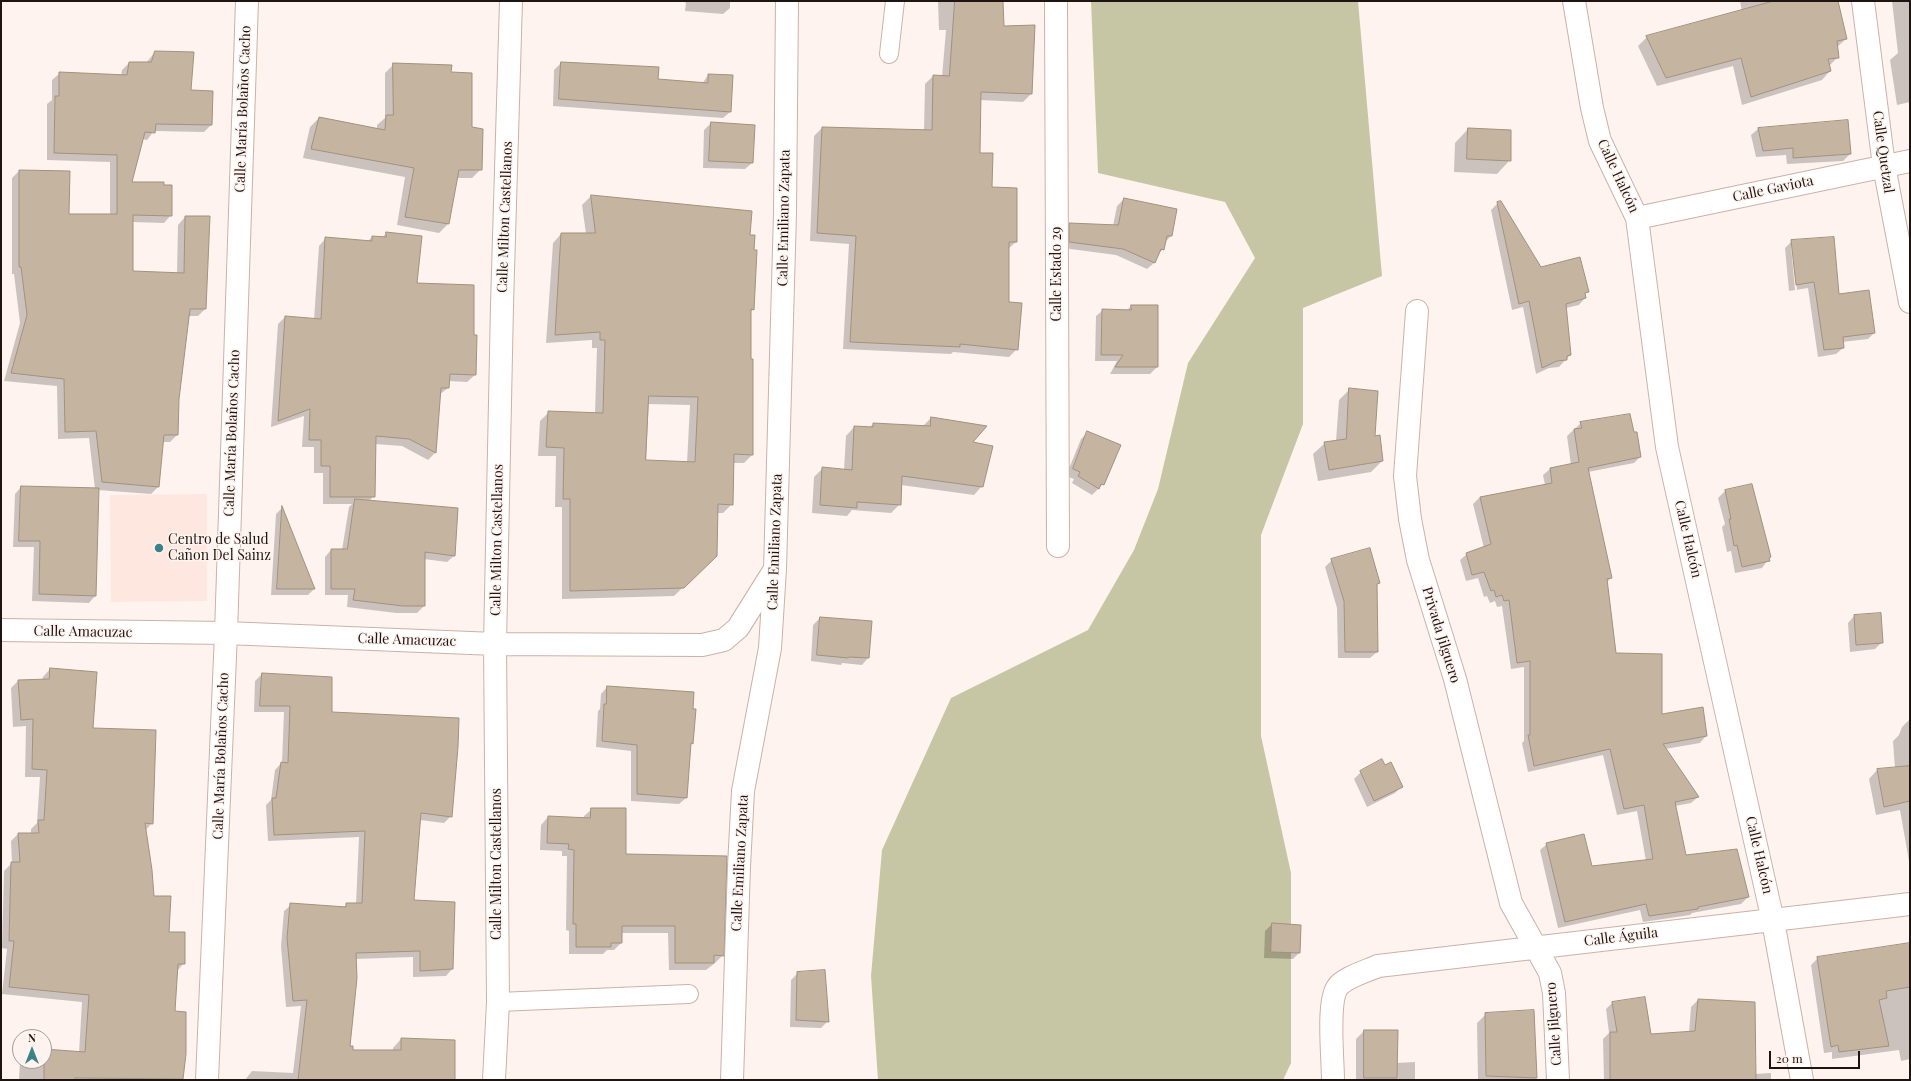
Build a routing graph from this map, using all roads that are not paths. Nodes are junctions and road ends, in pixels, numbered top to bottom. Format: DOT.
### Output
graph roads {
  1 [pos="247,1"];
  2 [pos="511,1"];
  3 [pos="787,1"];
  4 [pos="895,1"];
  5 [pos="1056,1"];
  6 [pos="1574,1"];
  7 [pos="1863,1"];
  8 [pos="889,54"];
  9 [pos="1910,161"];
  10 [pos="1884,166"];
  11 [pos="1637,218"];
  12 [pos="1910,302"];
  13 [pos="1417,311"];
  14 [pos="1058,546"];
  15 [pos="775,569"];
  16 [pos="1,630"];
  17 [pos="226,633"];
  18 [pos="495,644"];
  19 [pos="1910,904"];
  20 [pos="1773,921"];
  21 [pos="1537,948"];
  22 [pos="689,994"];
  23 [pos="498,1002"];
  24 [pos="207,1080"];
  25 [pos="494,1080"];
  26 [pos="732,1080"];
  27 [pos="1333,1080"];
  28 [pos="1558,1080"];
  29 [pos="1802,1080"];
  1 -- 17 [label="street, Calle María Bolaños Cacho"];
  2 -- 18 [label="street, Calle Milton Castellanos"];
  3 -- 15 [label="street, Calle Emiliano Zapata"];
  4 -- 8 [label="lane"];
  5 -- 14 [label="street, Calle Estado 29"];
  6 -- 11 [label="street, Calle Halcón"];
  7 -- 10 [label="street, Calle Quetzal"];
  9 -- 10 [label="street, Calle Gaviota"];
  10 -- 11 [label="street, Calle Gaviota"];
  10 -- 12 [label="street, Calle Quetzal"];
  11 -- 20 [label="street, Calle Halcón"];
  13 -- 21 [label="street, Privada Jilguero"];
  15 -- 18 [label="street, Calle Amacuzac"];
  15 -- 26 [label="street, Calle Emiliano Zapata"];
  16 -- 17 [label="street, Calle Amacuzac"];
  17 -- 18 [label="street, Calle Amacuzac"];
  17 -- 24 [label="street, Calle María Bolaños Cacho"];
  18 -- 23 [label="street, Calle Milton Castellanos"];
  19 -- 20 [label="street, Calle Águila"];
  20 -- 21 [label="street, Calle Águila"];
  20 -- 29 [label="street, Calle Halcón"];
  21 -- 27 [label="street, Calle Águila"];
  21 -- 28 [label="street, Calle Jilguero"];
  22 -- 23 [label="lane"];
  23 -- 25 [label="street, Calle Milton Castellanos"];
}
